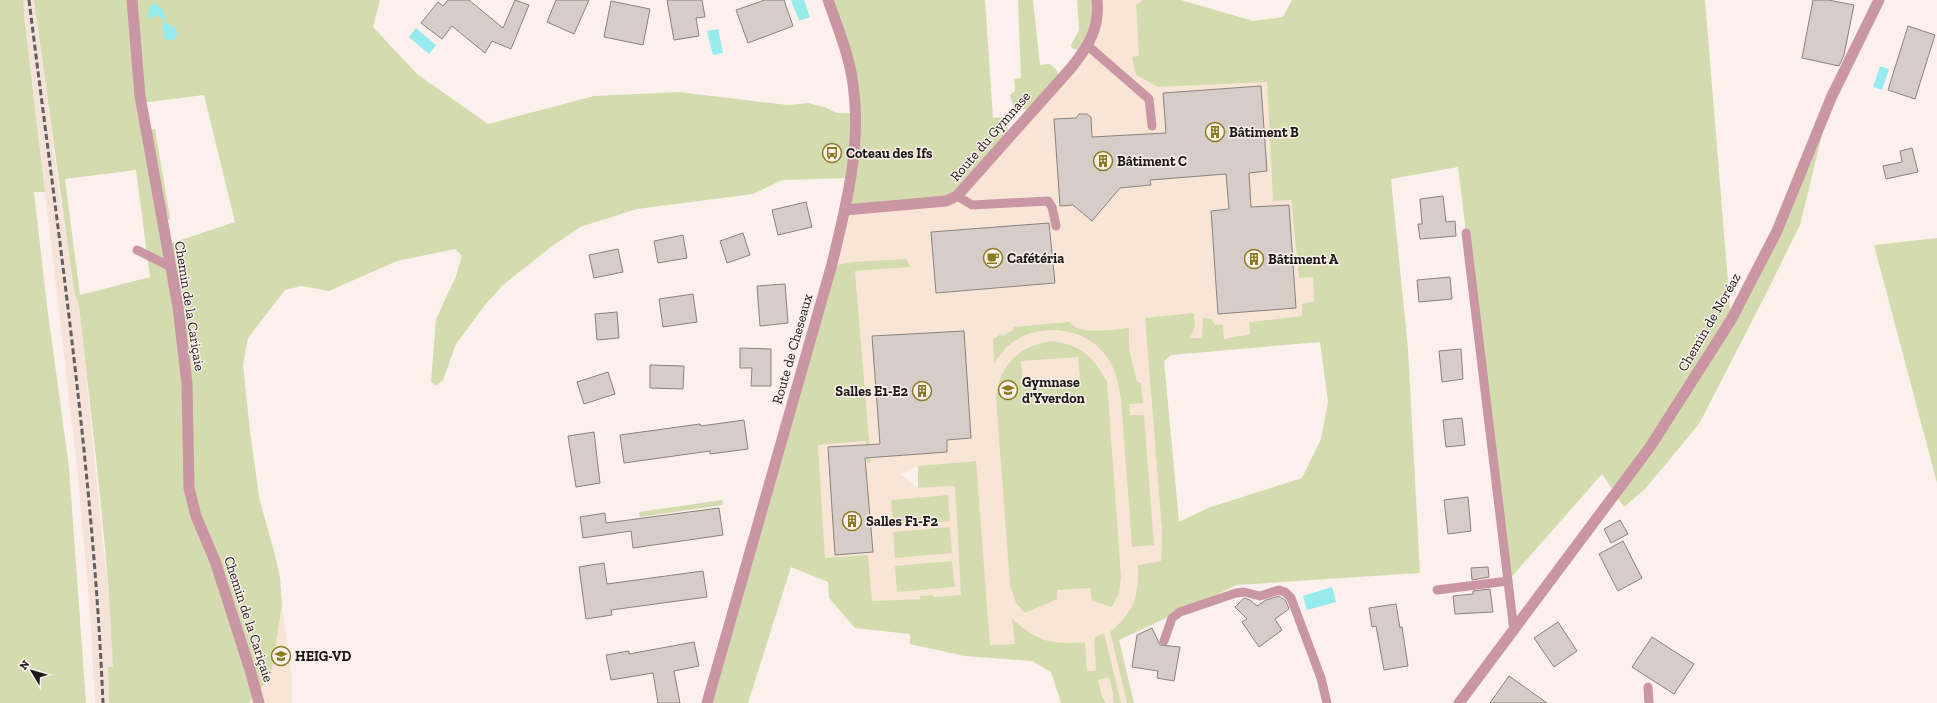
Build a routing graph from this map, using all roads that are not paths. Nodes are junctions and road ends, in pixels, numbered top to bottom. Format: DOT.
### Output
graph roads {
  1 [pos="132,0"];
  2 [pos="828,0"];
  3 [pos="1097,0"];
  4 [pos="1879,0"];
  5 [pos="1088,46"];
  6 [pos="1152,126"];
  7 [pos="957,196"];
  8 [pos="845,210"];
  9 [pos="1056,226"];
  10 [pos="1466,233"];
  11 [pos="137,250"];
  12 [pos="169,266"];
  13 [pos="1508,581"];
  14 [pos="1437,590"];
  15 [pos="1514,631"];
  16 [pos="1164,641"];
  17 [pos="1648,687"];
  18 [pos="259,703"];
  19 [pos="708,703"];
  20 [pos="1327,703"];
  21 [pos="1459,703"];
  22 [pos="1649,703"];
  1 -- 12 [label="street, Chemin de la Cariçaie"];
  2 -- 8 [label="street, Route de Cheseaux"];
  3 -- 5 [label="street, Route du Gymnase"];
  4 -- 15 [label="street, Chemin de Noréaz"];
  5 -- 6 [label="lane"];
  5 -- 7 [label="street, Route du Gymnase"];
  7 -- 8 [label="street, Route du Gymnase"];
  7 -- 9 [label="lane"];
  8 -- 19 [label="street, Route de Cheseaux"];
  10 -- 13 [label="lane"];
  11 -- 12 [label="lane"];
  12 -- 18 [label="street, Chemin de la Cariçaie"];
  13 -- 14 [label="lane"];
  13 -- 15 [label="lane"];
  15 -- 21 [label="street, Chemin de Noréaz"];
  16 -- 20 [label="lane"];
  17 -- 22 [label="lane"];
}
